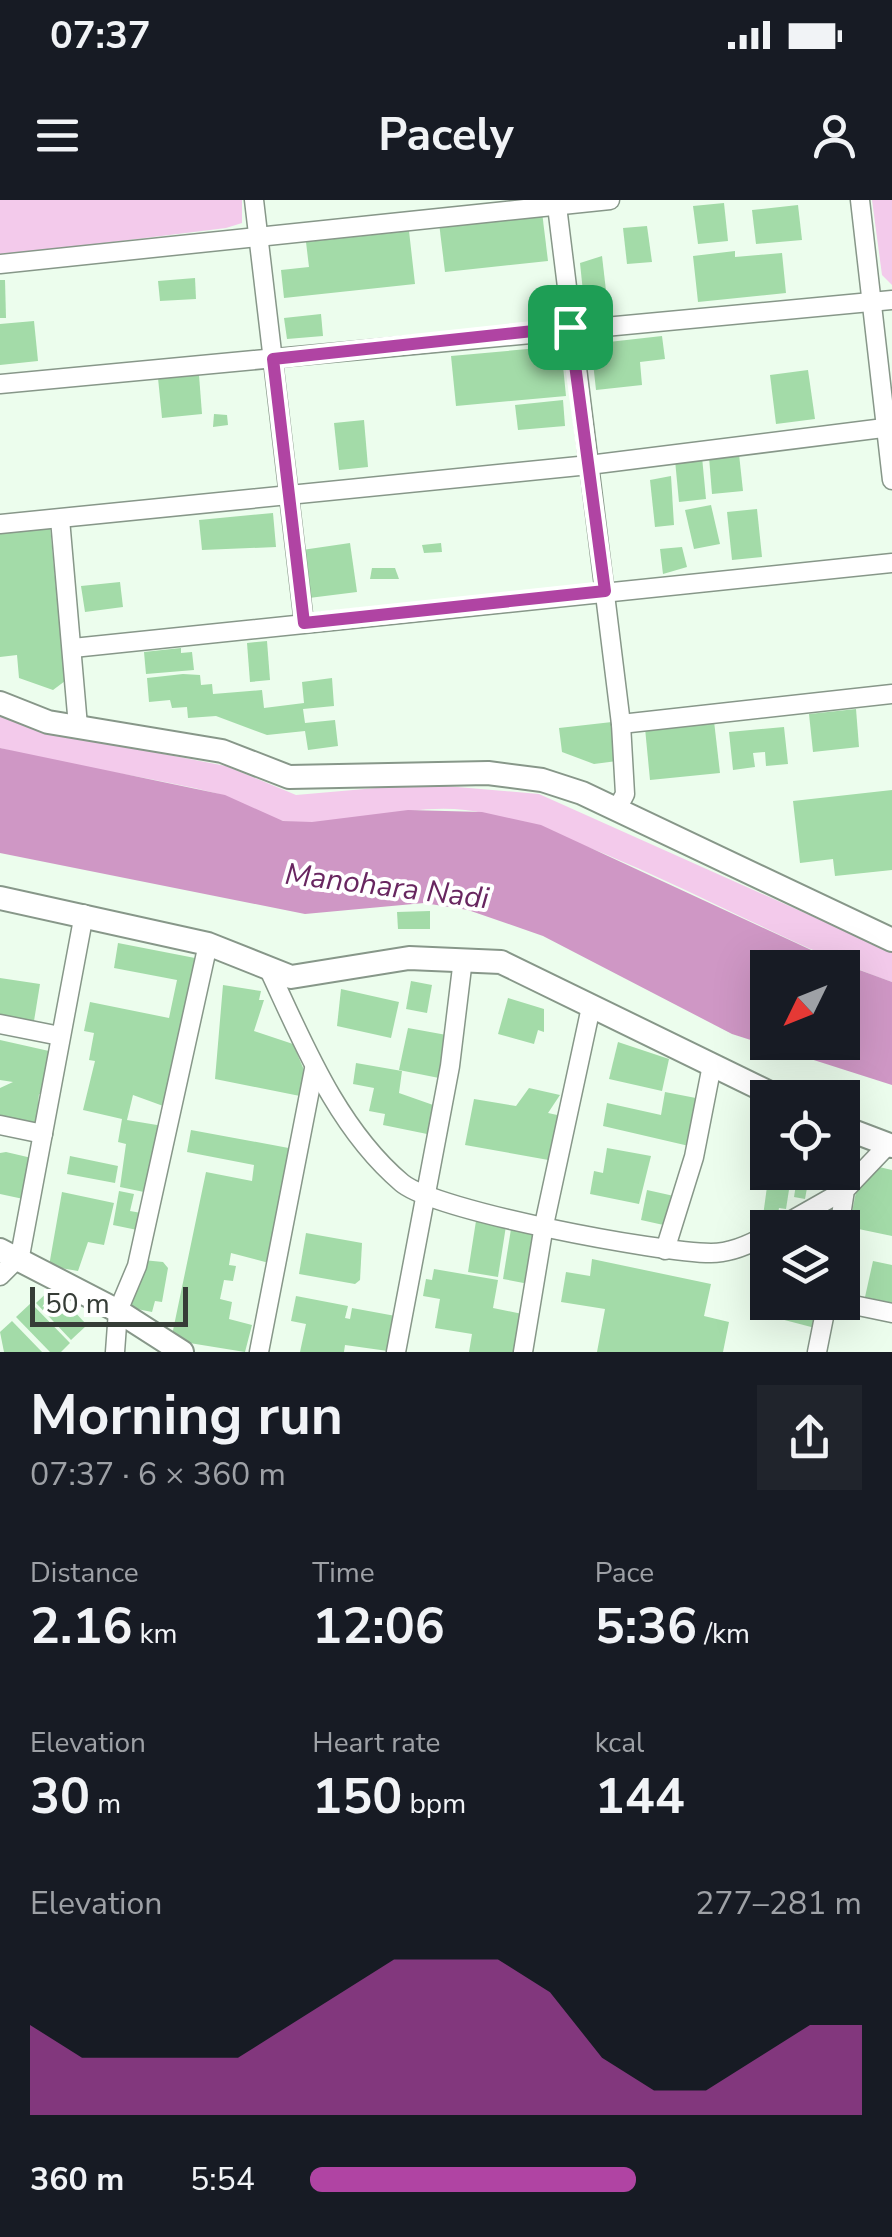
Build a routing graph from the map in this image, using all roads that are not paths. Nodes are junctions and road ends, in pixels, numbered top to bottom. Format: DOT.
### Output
graph roads {
  1 [pos="254,200"];
  2 [pos="610,200"];
  3 [pos="860,200"];
  4 [pos="557,206"];
  5 [pos="258,235"];
  6 [pos="0,264"];
  7 [pos="882,301"];
  8 [pos="570,327"];
  9 [pos="273,359"];
  10 [pos="0,384"];
  11 [pos="889,428"];
  12 [pos="590,464"];
  13 [pos="892,480"];
  14 [pos="288,492"];
  15 [pos="60,519"];
  16 [pos="0,524"];
  17 [pos="892,563"];
  18 [pos="605,591"];
  19 [pos="304,623"];
  20 [pos="72,648"];
  21 [pos="892,694"];
  22 [pos="0,704"];
  23 [pos="621,724"];
  24 [pos="78,726"];
  25 [pos="616,809"];
  26 [pos="0,898"];
  27 [pos="84,914"];
  28 [pos="892,940"];
  29 [pos="208,944"];
  30 [pos="463,959"];
  31 [pos="270,972"];
  32 [pos="592,1007"];
  33 [pos="0,1024"];
  34 [pos="60,1036"];
  35 [pos="712,1065"];
  36 [pos="314,1068"];
  37 [pos="750,1083"];
  38 [pos="0,1125"];
  39 [pos="44,1134"];
  40 [pos="860,1134"];
  41 [pos="890,1146"];
  42 [pos="860,1175"];
  43 [pos="845,1190"];
  44 [pos="424,1198"];
  45 [pos="810,1210"];
  46 [pos="842,1210"];
  47 [pos="544,1226"];
  48 [pos="750,1244"];
  49 [pos="665,1250"];
  50 [pos="10,1253"];
  51 [pos="0,1276"];
  52 [pos="860,1306"];
  53 [pos="118,1311"];
  54 [pos="892,1313"];
  55 [pos="823,1320"];
  56 [pos="115,1352"];
  57 [pos="182,1352"];
  58 [pos="259,1352"];
  59 [pos="396,1352"];
  60 [pos="523,1352"];
  61 [pos="817,1352"];
  1 -- 5 [label="street"];
  2 -- 4 [label="street"];
  3 -- 7 [label="street"];
  4 -- 5 [label="street"];
  4 -- 8 [label="street"];
  5 -- 6 [label="street"];
  5 -- 9 [label="street"];
  7 -- 8 [label="street"];
  7 -- 11 [label="street"];
  8 -- 9 [label="street"];
  8 -- 12 [label="street"];
  9 -- 10 [label="street"];
  9 -- 14 [label="street"];
  11 -- 12 [label="street"];
  11 -- 13 [label="street"];
  12 -- 14 [label="street"];
  12 -- 18 [label="street"];
  14 -- 15 [label="street"];
  14 -- 19 [label="street"];
  15 -- 16 [label="street"];
  15 -- 20 [label="street"];
  17 -- 18 [label="street"];
  18 -- 19 [label="street"];
  18 -- 23 [label="street"];
  19 -- 20 [label="street"];
  20 -- 24 [label="street"];
  21 -- 23 [label="street"];
  22 -- 24 [label="street"];
  23 -- 25 [label="street"];
  24 -- 25 [label="street"];
  25 -- 28 [label="street"];
  26 -- 27 [label="street"];
  27 -- 29 [label="street"];
  27 -- 34 [label="street"];
  29 -- 31 [label="street"];
  29 -- 53 [label="street"];
  30 -- 31 [label="street"];
  30 -- 32 [label="street"];
  30 -- 44 [label="street"];
  31 -- 36 [label="street"];
  32 -- 35 [label="street"];
  32 -- 47 [label="street"];
  33 -- 34 [label="street"];
  34 -- 39 [label="street"];
  35 -- 37 [label="street"];
  35 -- 49 [label="street"];
  36 -- 44 [label="street"];
  36 -- 58 [label="street"];
  38 -- 39 [label="street"];
  39 -- 50 [label="street"];
  40 -- 41 [label="street"];
  41 -- 42 [label="street"];
  43 -- 45 [label="street"];
  43 -- 46 [label="street"];
  44 -- 47 [label="street"];
  44 -- 59 [label="street"];
  47 -- 49 [label="street"];
  47 -- 60 [label="street"];
  48 -- 49 [label="street"];
  50 -- 51 [label="street"];
  50 -- 53 [label="street"];
  52 -- 54 [label="street"];
  53 -- 56 [label="street"];
  53 -- 57 [label="street"];
  55 -- 61 [label="street"];
}
